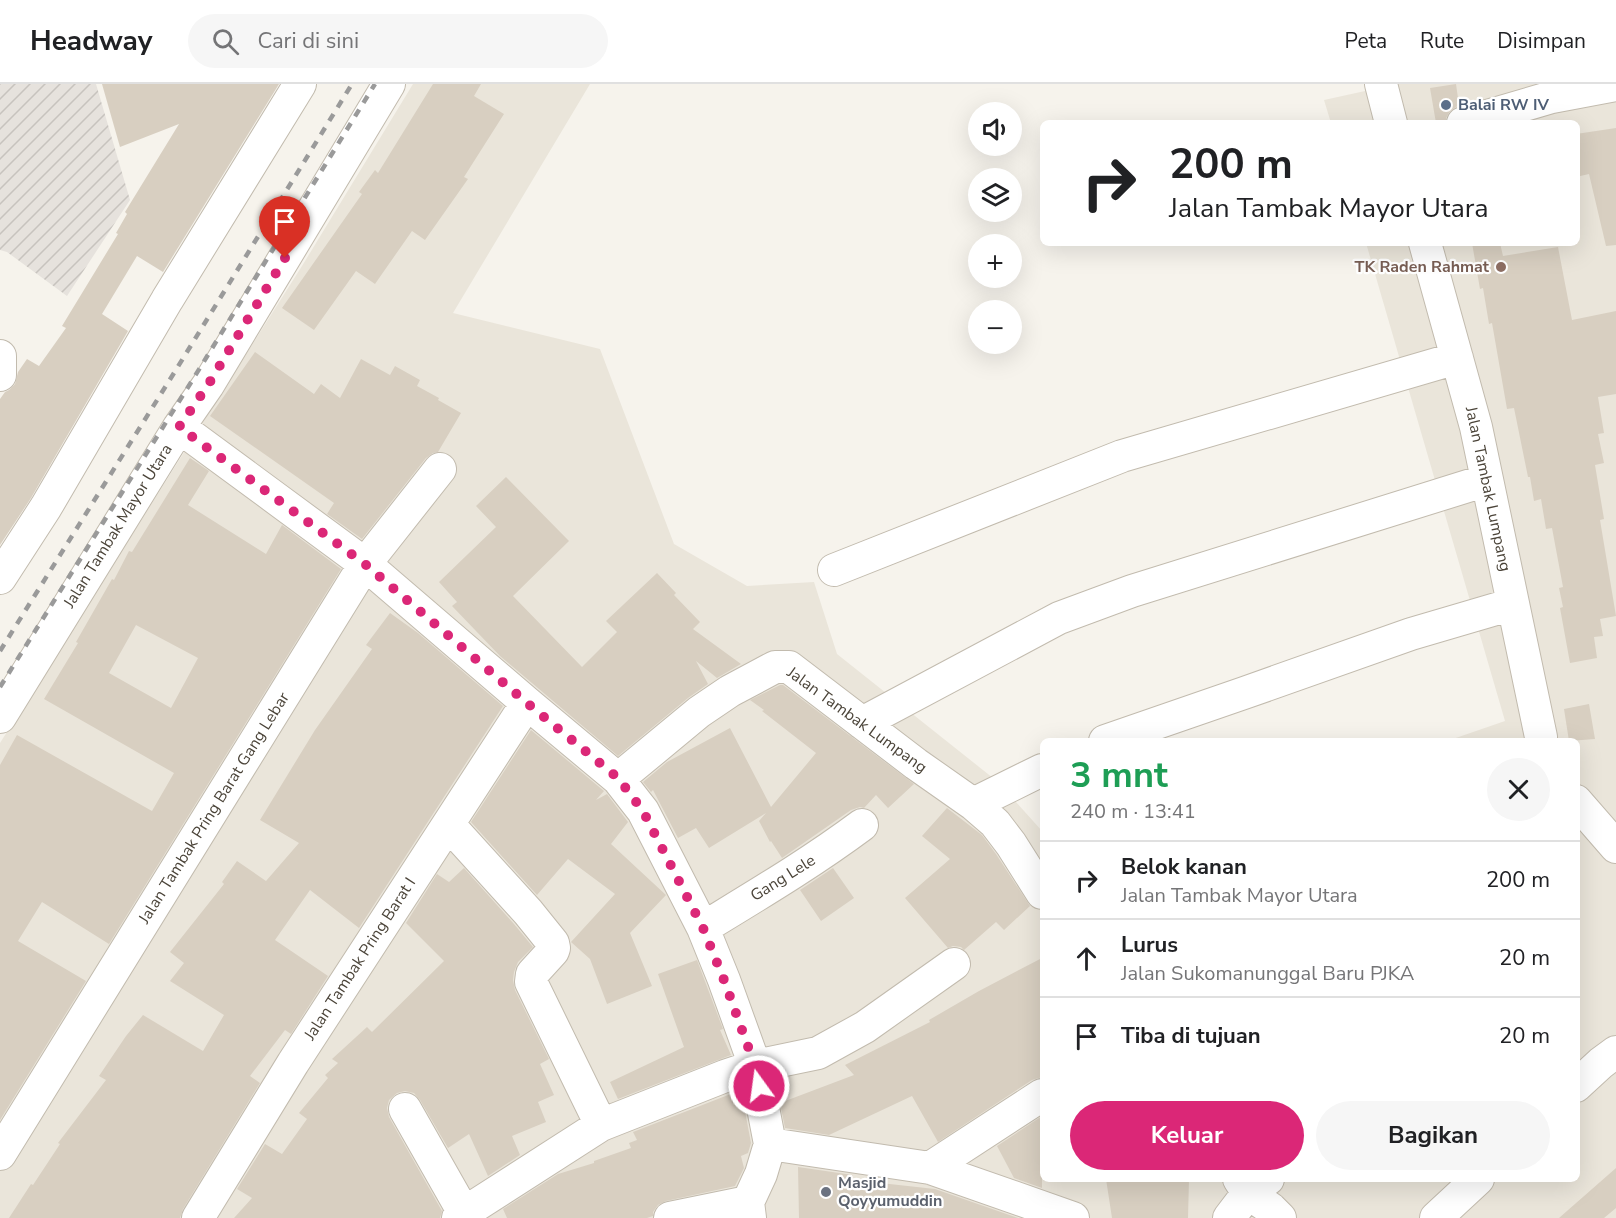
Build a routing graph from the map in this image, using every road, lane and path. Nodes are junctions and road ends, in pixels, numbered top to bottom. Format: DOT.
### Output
graph roads {
  1 [pos="300,84"];
  2 [pos="389,84"];
  3 [pos="1381,84"];
  4 [pos="1616,86"];
  5 [pos="1390,120"];
  6 [pos="1473,120"];
  7 [pos="1426,246"];
  8 [pos="0,356"];
  9 [pos="1457,358"];
  10 [pos="0,375"];
  11 [pos="179,427"];
  12 [pos="440,470"];
  13 [pos="1487,480"];
  14 [pos="365,564"];
  15 [pos="834,570"];
  16 [pos="0,578"];
  17 [pos="1513,604"];
  18 [pos="527,703"];
  19 [pos="0,717"];
  20 [pos="862,723"];
  21 [pos="1114,738"];
  22 [pos="1538,738"];
  23 [pos="1040,771"];
  24 [pos="618,778"];
  25 [pos="973,804"];
  26 [pos="1580,806"];
  27 [pos="448,825"];
  28 [pos="862,825"];
  29 [pos="1616,847"];
  30 [pos="1040,890"];
  31 [pos="703,928"];
  32 [pos="954,964"];
  33 [pos="1616,1052"];
  34 [pos="755,1066"];
  35 [pos="1580,1083"];
  36 [pos="1040,1096"];
  37 [pos="405,1109"];
  38 [pos="601,1125"];
  39 [pos="770,1144"];
  40 [pos="0,1154"];
  41 [pos="930,1168"];
  42 [pos="1475,1182"];
  43 [pos="1252,1184"];
  44 [pos="749,1210"];
  45 [pos="461,1216"];
  46 [pos="198,1218"];
  47 [pos="669,1218"];
  48 [pos="1073,1218"];
  49 [pos="1229,1218"];
  50 [pos="1280,1218"];
  51 [pos="1436,1218"];
  1 -- 16 [label="street"];
  2 -- 11 [label="street, Jalan Tambak Mayor Utara"];
  3 -- 5 [label="street"];
  4 -- 6 [label="street"];
  7 -- 9 [label="street, Jalan Tambak Lumpang"];
  8 -- 10 [label="street"];
  9 -- 13 [label="street, Jalan Tambak Lumpang"];
  9 -- 15 [label="street"];
  11 -- 14 [label="street"];
  11 -- 19 [label="street, Jalan Tambak Mayor Utara"];
  12 -- 14 [label="street, Jalan Tambak Pring Barat Gang Lebar"];
  13 -- 17 [label="street, Jalan Tambak Lumpang"];
  13 -- 20 [label="street"];
  14 -- 18 [label="street"];
  14 -- 40 [label="street, Jalan Tambak Pring Barat Gang Lebar"];
  17 -- 21 [label="street"];
  17 -- 22 [label="street, Jalan Tambak Lumpang"];
  18 -- 24 [label="street"];
  18 -- 27 [label="street, Jalan Tambak Pring Barat I"];
  20 -- 24 [label="street, Jalan Tambak Lumpang"];
  20 -- 25 [label="street, Jalan Tambak Lumpang"];
  23 -- 25 [label="street"];
  24 -- 31 [label="street"];
  25 -- 30 [label="street, Jalan Tambak Lumpang"];
  26 -- 29 [label="street"];
  27 -- 38 [label="street"];
  27 -- 46 [label="street, Jalan Tambak Pring Barat I"];
  28 -- 31 [label="street, Gang Lele"];
  31 -- 34 [label="street"];
  32 -- 34 [label="street"];
  33 -- 35 [label="street"];
  34 -- 38 [label="street"];
  34 -- 39 [label="street"];
  36 -- 41 [label="street"];
  37 -- 45 [label="street"];
  38 -- 45 [label="street"];
  39 -- 41 [label="street"];
  39 -- 44 [label="street"];
  41 -- 48 [label="street"];
  42 -- 51 [label="street"];
  43 -- 49 [label="street"];
  43 -- 50 [label="street"];
  44 -- 47 [label="street"];
}
